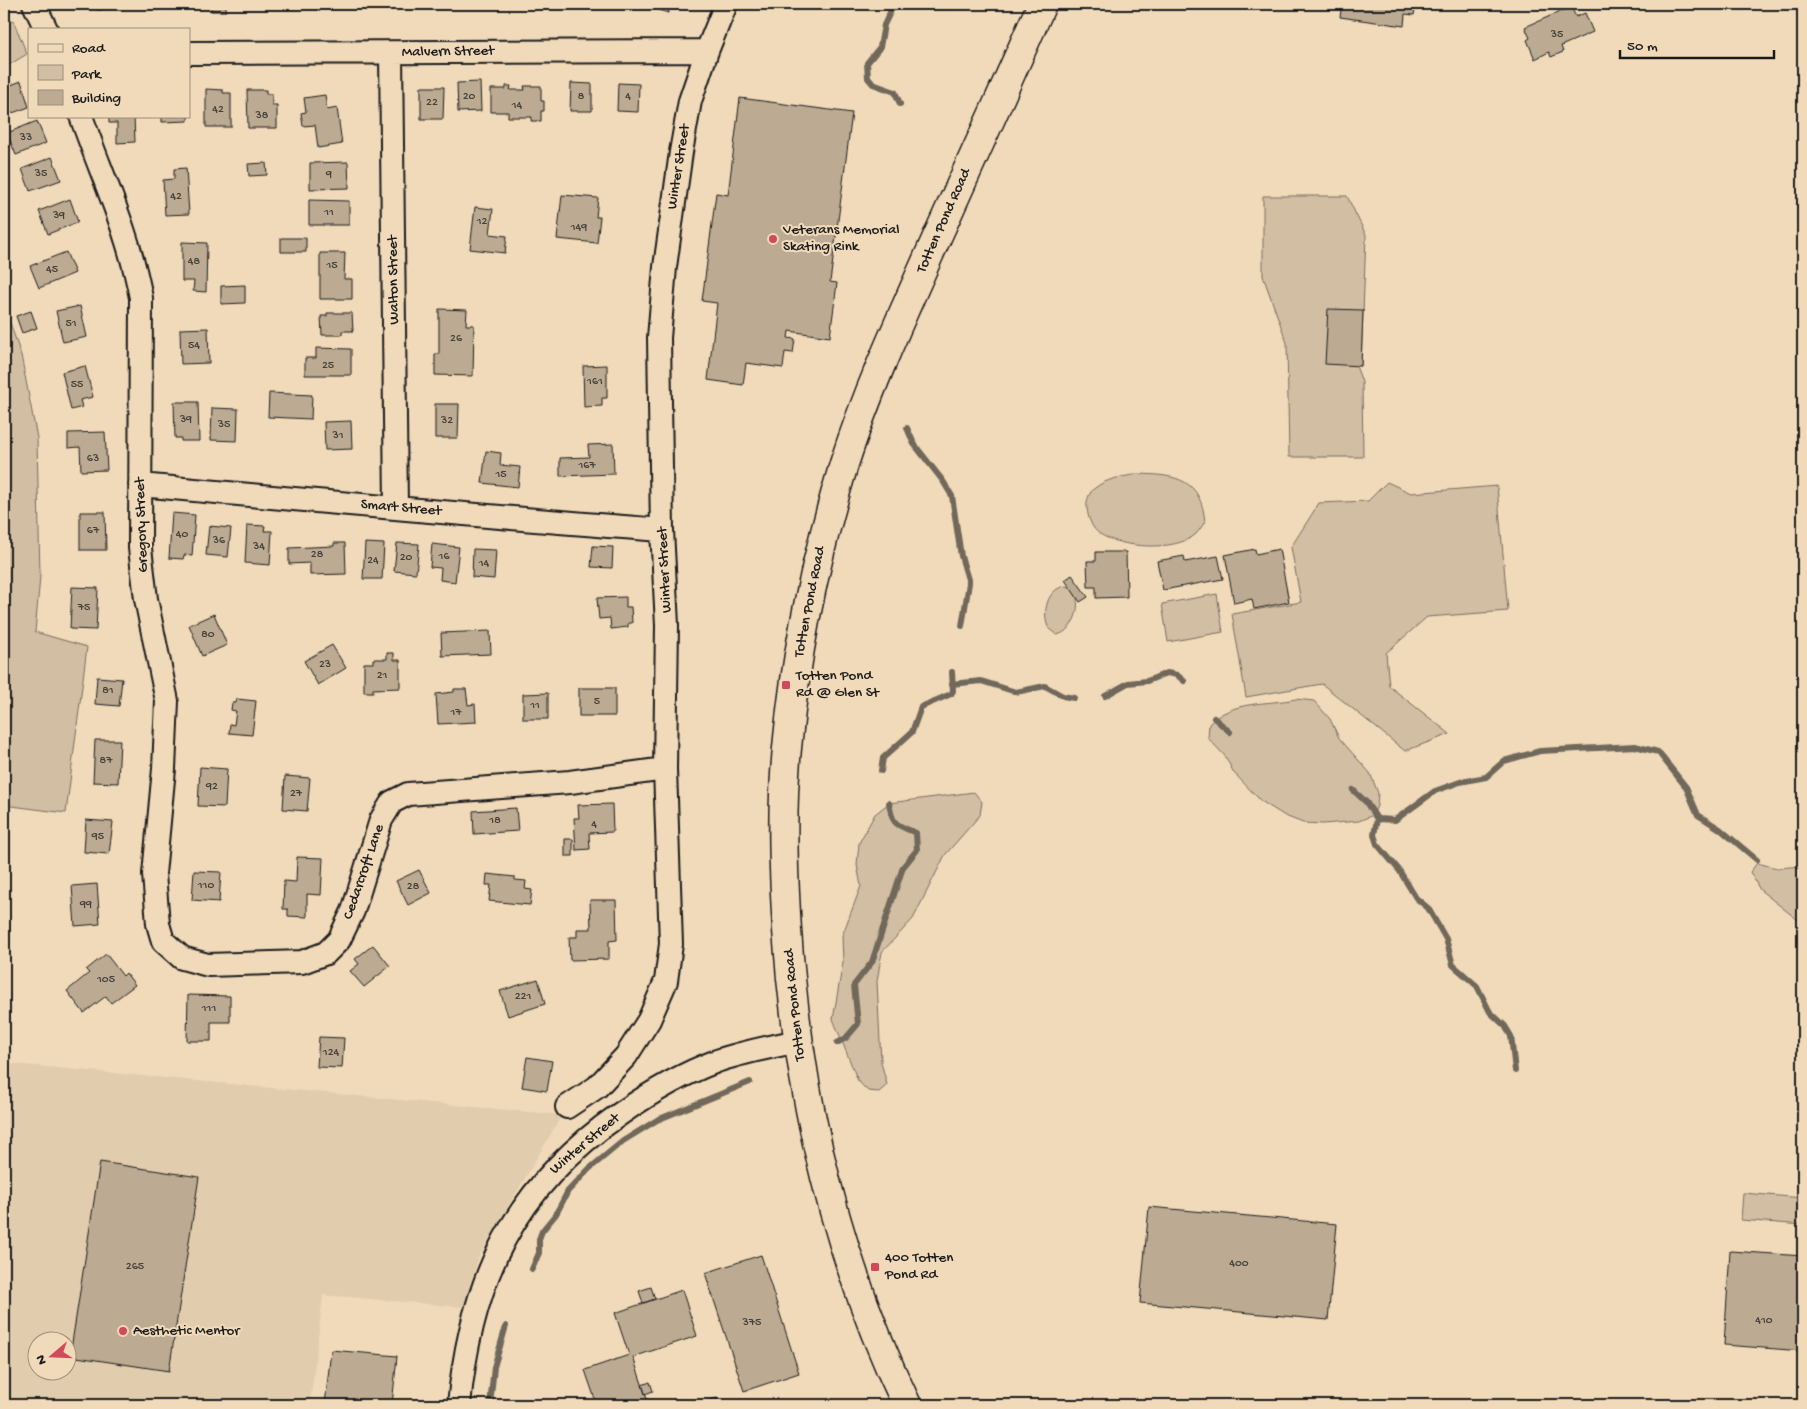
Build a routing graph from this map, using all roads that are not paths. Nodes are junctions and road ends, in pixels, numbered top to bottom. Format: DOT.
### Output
graph roads {
  1 [pos="34,4"];
  2 [pos="726,4"];
  3 [pos="1042,4"];
  4 [pos="46,28"];
  5 [pos="707,51"];
  6 [pos="190,53"];
  7 [pos="391,53"];
  8 [pos="82,118"];
  9 [pos="140,485"];
  10 [pos="396,506"];
  11 [pos="662,530"];
  12 [pos="665,769"];
  13 [pos="164,941"];
  14 [pos="798,1041"];
  15 [pos="567,1107"];
  16 [pos="459,1405"];
  17 [pos="907,1405"];
  1 -- 4 [label="street"];
  2 -- 5 [label="street, Winter Street"];
  3 -- 14 [label="main road, Totten Pond Road"];
  5 -- 7 [label="street, Malvern Street"];
  5 -- 11 [label="street, Winter Street"];
  6 -- 7 [label="street, Malvern Street"];
  7 -- 10 [label="street, Walton Street"];
  8 -- 9 [label="street, Gregory Street"];
  9 -- 10 [label="street, Smart Street"];
  9 -- 13 [label="street, Gregory Street"];
  10 -- 11 [label="street, Smart Street"];
  11 -- 12 [label="street, Winter Street"];
  12 -- 13 [label="street, Cedarcroft Lane"];
  12 -- 15 [label="street, Winter Street"];
  14 -- 16 [label="street, Winter Street"];
  14 -- 17 [label="main road, Totten Pond Road"];
}
